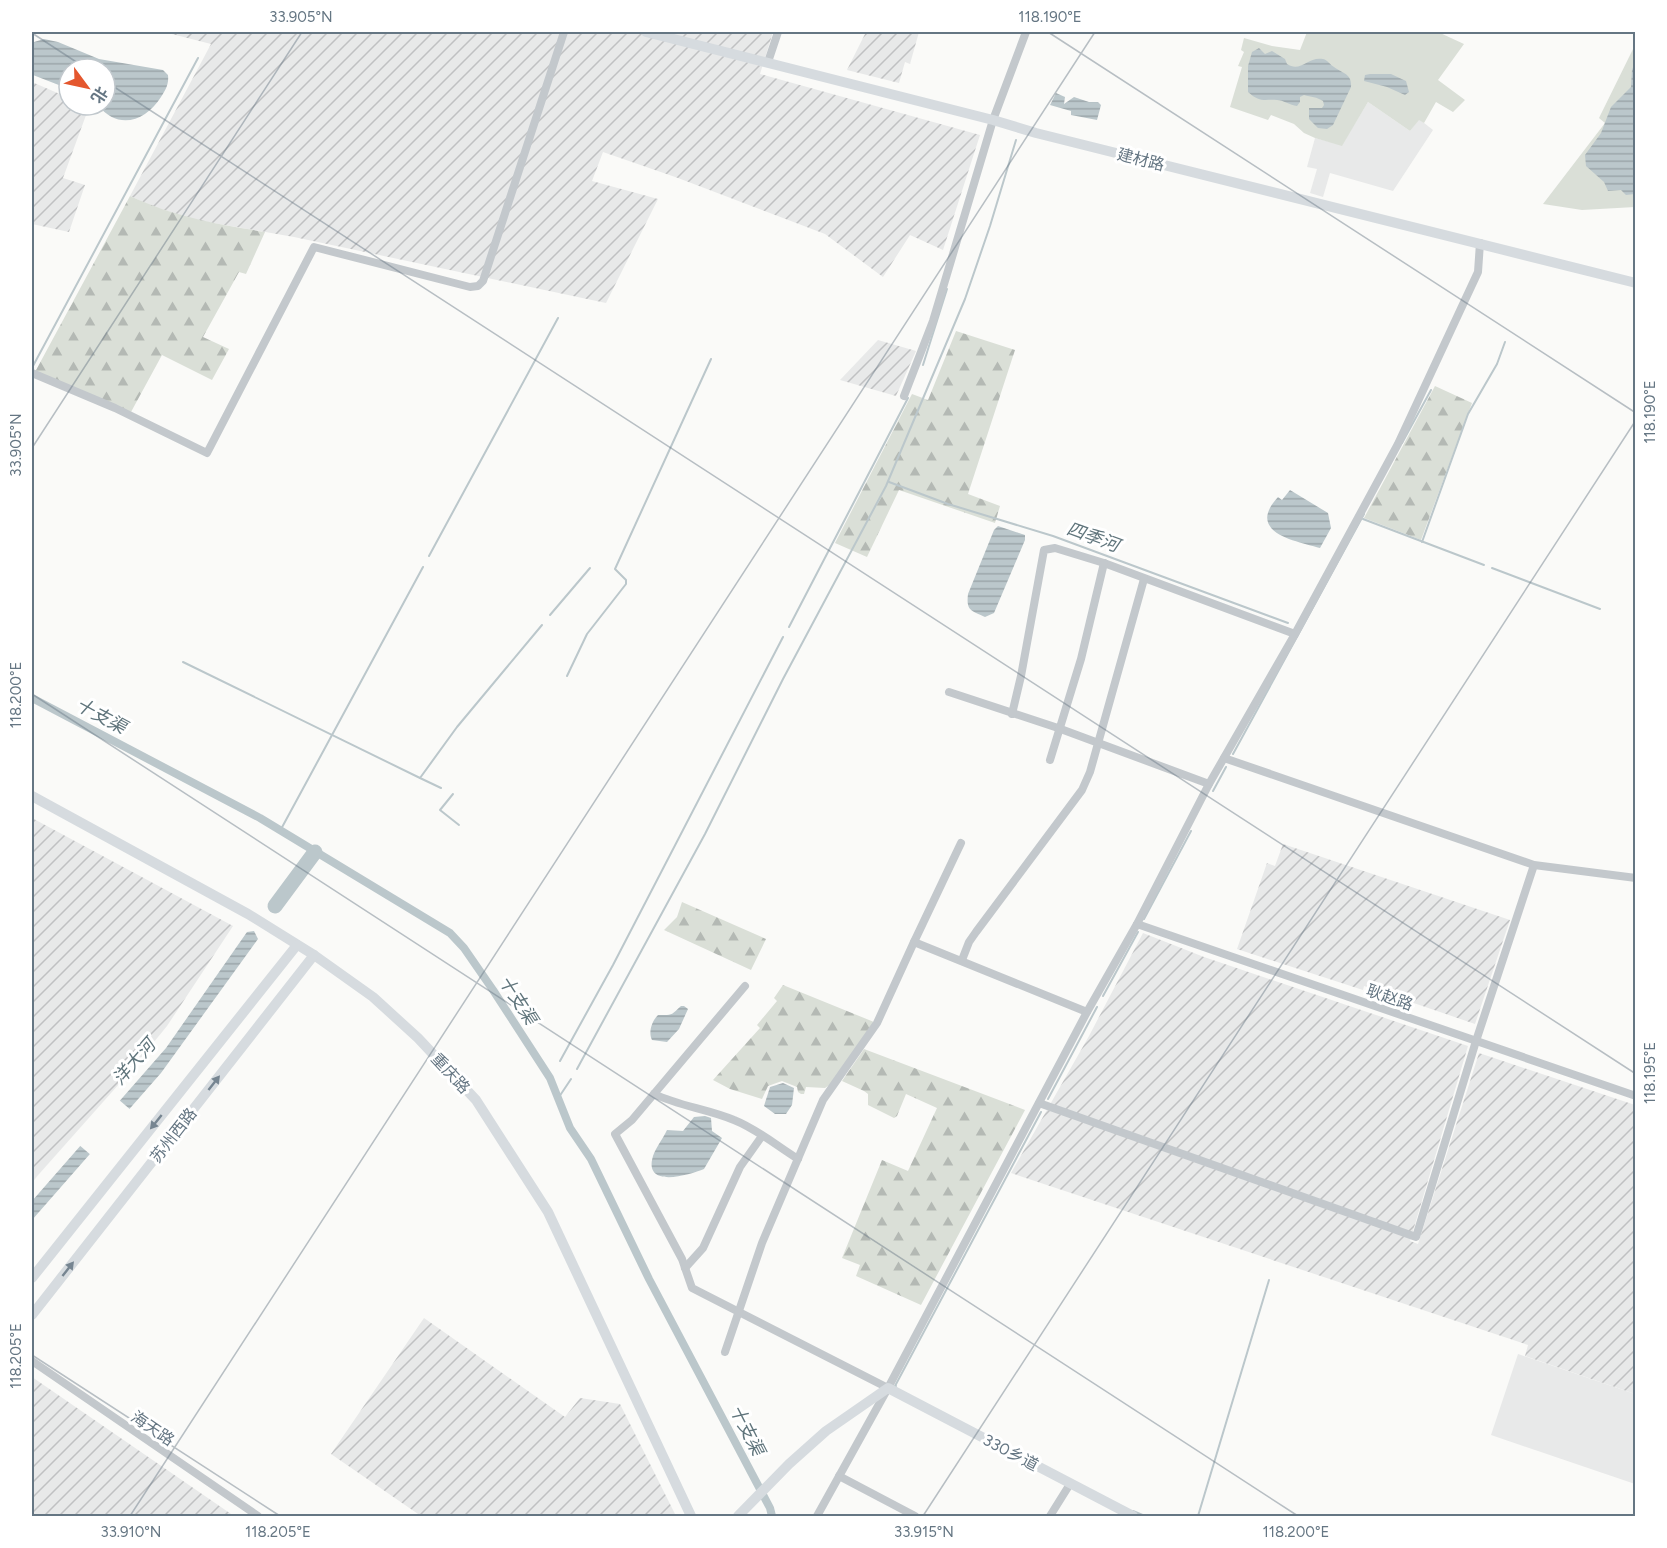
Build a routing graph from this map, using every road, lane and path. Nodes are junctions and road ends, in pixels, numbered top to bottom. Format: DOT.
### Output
graph roads {
  1 [pos="564,32"];
  2 [pos="646,32"];
  3 [pos="778,32"];
  4 [pos="1026,32"];
  5 [pos="681,36"];
  6 [pos="768,62"];
  7 [pos="993,120"];
  8 [pos="1480,243"];
  9 [pos="1635,283"];
  10 [pos="32,373"];
  11 [pos="904,396"];
  12 [pos="1104,563"];
  13 [pos="1144,579"];
  14 [pos="1295,634"];
  15 [pos="949,692"];
  16 [pos="1012,714"];
  17 [pos="1058,728"];
  18 [pos="1097,743"];
  19 [pos="1224,758"];
  20 [pos="1050,760"];
  21 [pos="1209,784"];
  22 [pos="32,796"];
  23 [pos="961,843"];
  24 [pos="1534,865"];
  25 [pos="1635,878"];
  26 [pos="1137,924"];
  27 [pos="915,942"];
  28 [pos="297,945"];
  29 [pos="314,955"];
  30 [pos="962,960"];
  31 [pos="745,986"];
  32 [pos="255,998"];
  33 [pos="270,1011"];
  34 [pos="1087,1012"];
  35 [pos="1476,1041"];
  36 [pos="654,1094"];
  37 [pos="1635,1096"];
  38 [pos="1039,1104"];
  39 [pos="762,1136"];
  40 [pos="798,1159"];
  41 [pos="685,1268"];
  42 [pos="32,1278"];
  43 [pos="739,1312"];
  44 [pos="32,1315"];
  45 [pos="725,1352"];
  46 [pos="32,1361"];
  47 [pos="888,1388"];
  48 [pos="839,1476"];
  49 [pos="1071,1484"];
  50 [pos="741,1513"];
  51 [pos="258,1516"];
  52 [pos="691,1516"];
  53 [pos="817,1516"];
  54 [pos="915,1516"];
  55 [pos="1050,1516"];
  56 [pos="1133,1516"];
  1 -- 10 [label="street"];
  2 -- 5 [label="street, 建材路"];
  3 -- 6 [label="street"];
  4 -- 7 [label="street"];
  5 -- 6 [label="street, 建材路"];
  6 -- 7 [label="street, 建材路"];
  7 -- 8 [label="street, 建材路"];
  7 -- 11 [label="street"];
  8 -- 9 [label="street, 建材路"];
  8 -- 14 [label="street"];
  12 -- 13 [label="street"];
  12 -- 16 [label="street"];
  12 -- 17 [label="street"];
  13 -- 14 [label="street"];
  13 -- 18 [label="street"];
  14 -- 19 [label="street"];
  15 -- 16 [label="street"];
  16 -- 17 [label="street"];
  17 -- 18 [label="street"];
  17 -- 20 [label="street"];
  18 -- 21 [label="street"];
  18 -- 30 [label="street"];
  19 -- 21 [label="street"];
  19 -- 24 [label="street"];
  21 -- 26 [label="street"];
  22 -- 28 [label="street, 重庆路"];
  23 -- 27 [label="street"];
  24 -- 25 [label="street"];
  24 -- 35 [label="street"];
  26 -- 34 [label="street"];
  26 -- 35 [label="street, 耿赵路"];
  27 -- 30 [label="street"];
  27 -- 40 [label="street"];
  28 -- 29 [label="street, 重庆路"];
  28 -- 32 [label="street, 苏州西路"];
  29 -- 33 [label="street, 苏州西路"];
  29 -- 52 [label="street, 重庆路"];
  30 -- 34 [label="street"];
  31 -- 36 [label="street"];
  32 -- 33 [label="street"];
  32 -- 42 [label="street, 苏州西路, one-way"];
  44 -- 33 [label="street, 苏州西路, one-way"];
  34 -- 38 [label="street"];
  35 -- 37 [label="street, 耿赵路"];
  35 -- 38 [label="street"];
  36 -- 39 [label="street"];
  36 -- 41 [label="street"];
  38 -- 47 [label="street"];
  39 -- 40 [label="street"];
  39 -- 41 [label="street"];
  40 -- 43 [label="street"];
  41 -- 43 [label="street"];
  43 -- 45 [label="street"];
  43 -- 47 [label="street"];
  46 -- 51 [label="street, 海天路"];
  47 -- 48 [label="street"];
  47 -- 49 [label="street, 330乡道"];
  47 -- 50 [label="street"];
  48 -- 53 [label="street"];
  48 -- 54 [label="street"];
  49 -- 55 [label="street"];
  49 -- 56 [label="street, 330乡道"];
}
